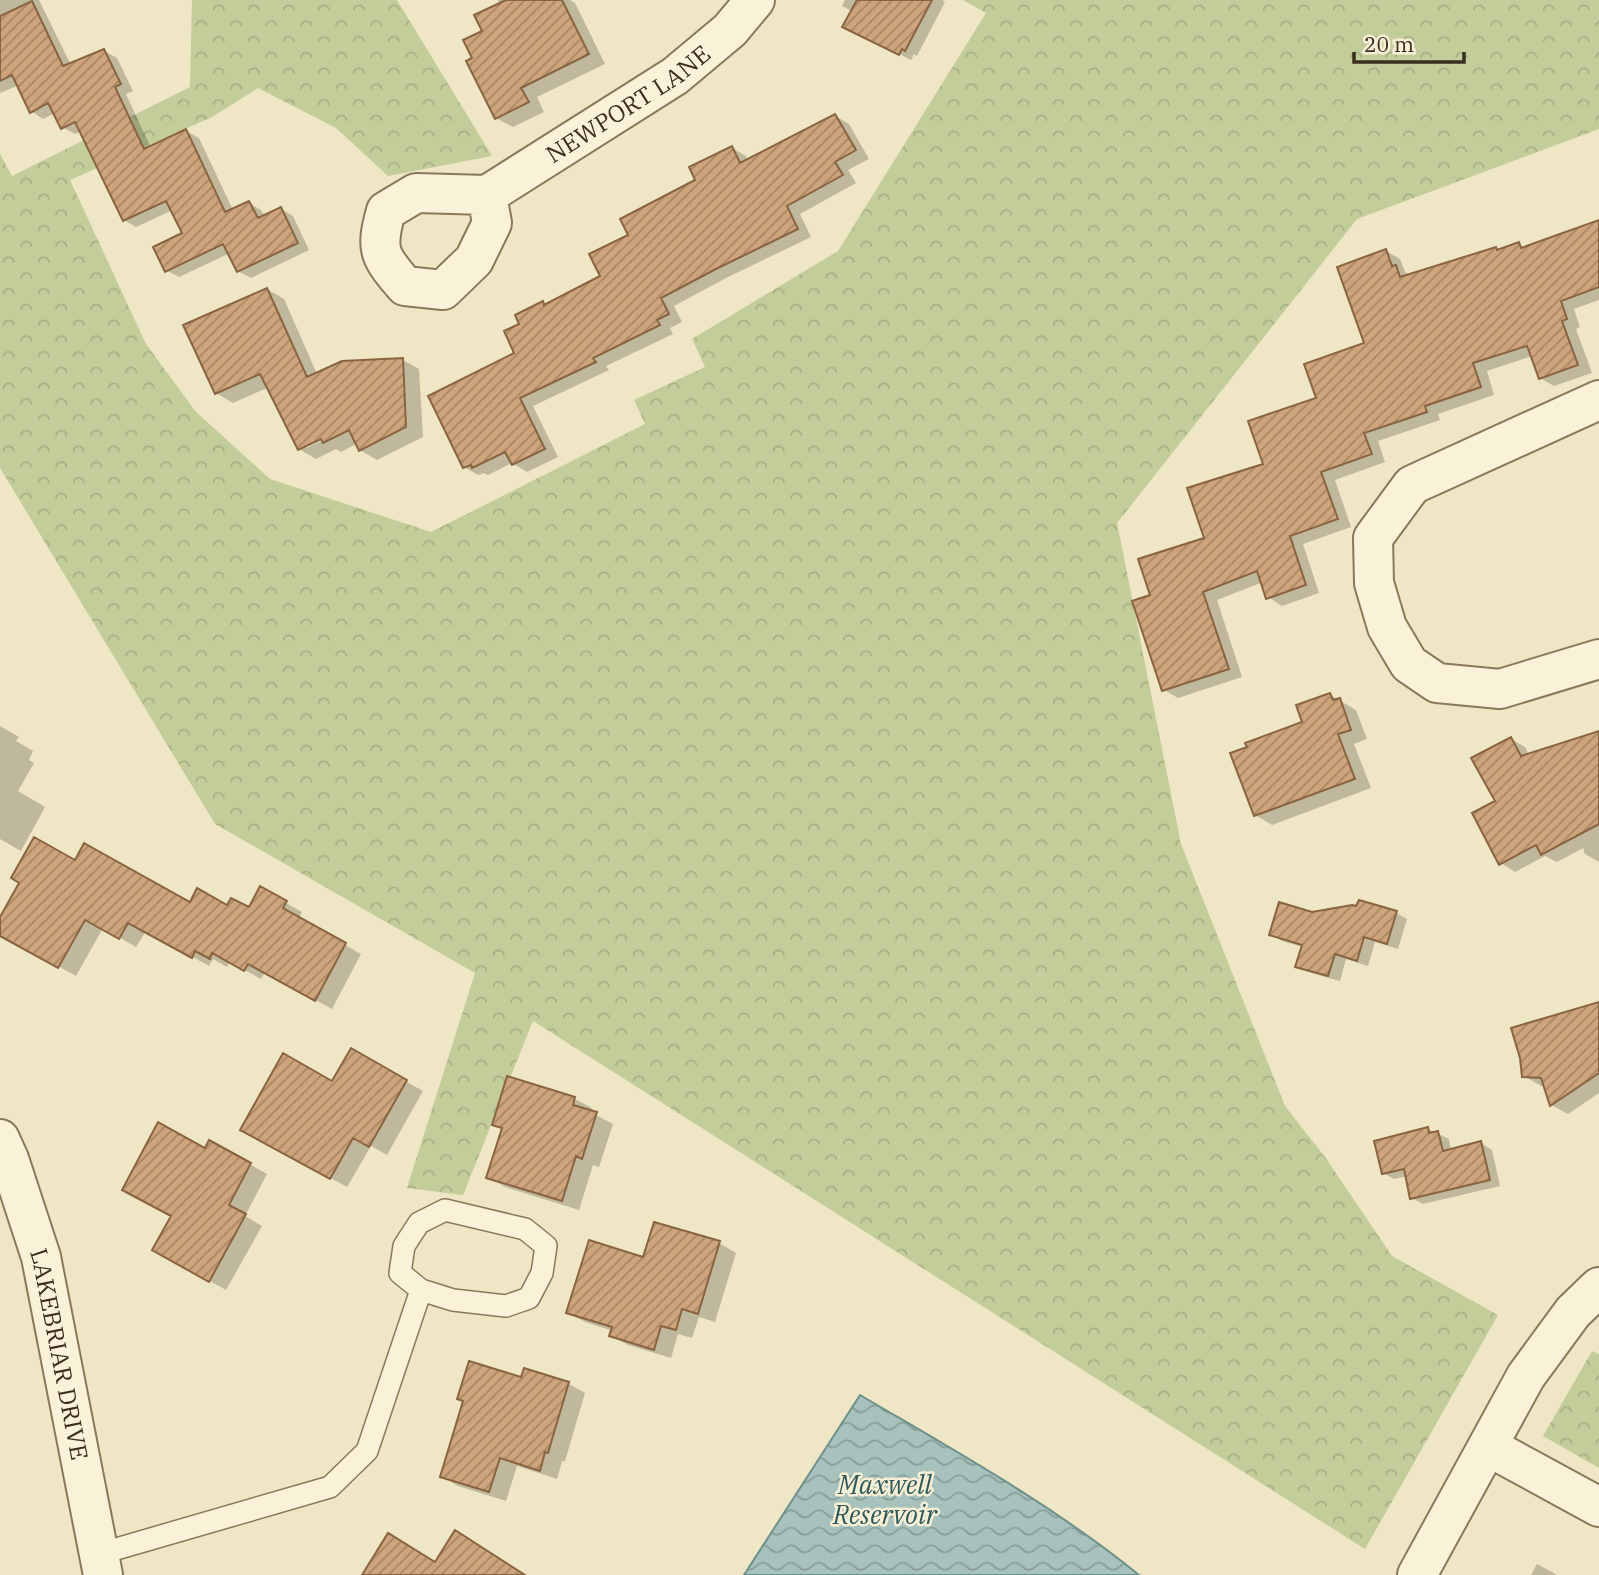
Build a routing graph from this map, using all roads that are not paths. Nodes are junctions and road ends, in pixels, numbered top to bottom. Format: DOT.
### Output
graph roads {
  1 [pos="755,0"];
  2 [pos="487,195"];
  3 [pos="1599,400"];
  4 [pos="1599,659"];
  5 [pos="0,1139"];
  6 [pos="1599,1287"];
  7 [pos="421,1290"];
  8 [pos="1489,1447"];
  9 [pos="1599,1507"];
  10 [pos="101,1564"];
  11 [pos="1417,1575"];
  1 -- 2 [label="street, NEWPORT LANE"];
  3 -- 4 [label="street"];
  5 -- 10 [label="street, LAKEBRIAR DRIVE"];
  6 -- 8 [label="street"];
  7 -- 7 [label="lane"];
  7 -- 10 [label="lane"];
  8 -- 9 [label="street"];
  8 -- 11 [label="street"];
}
